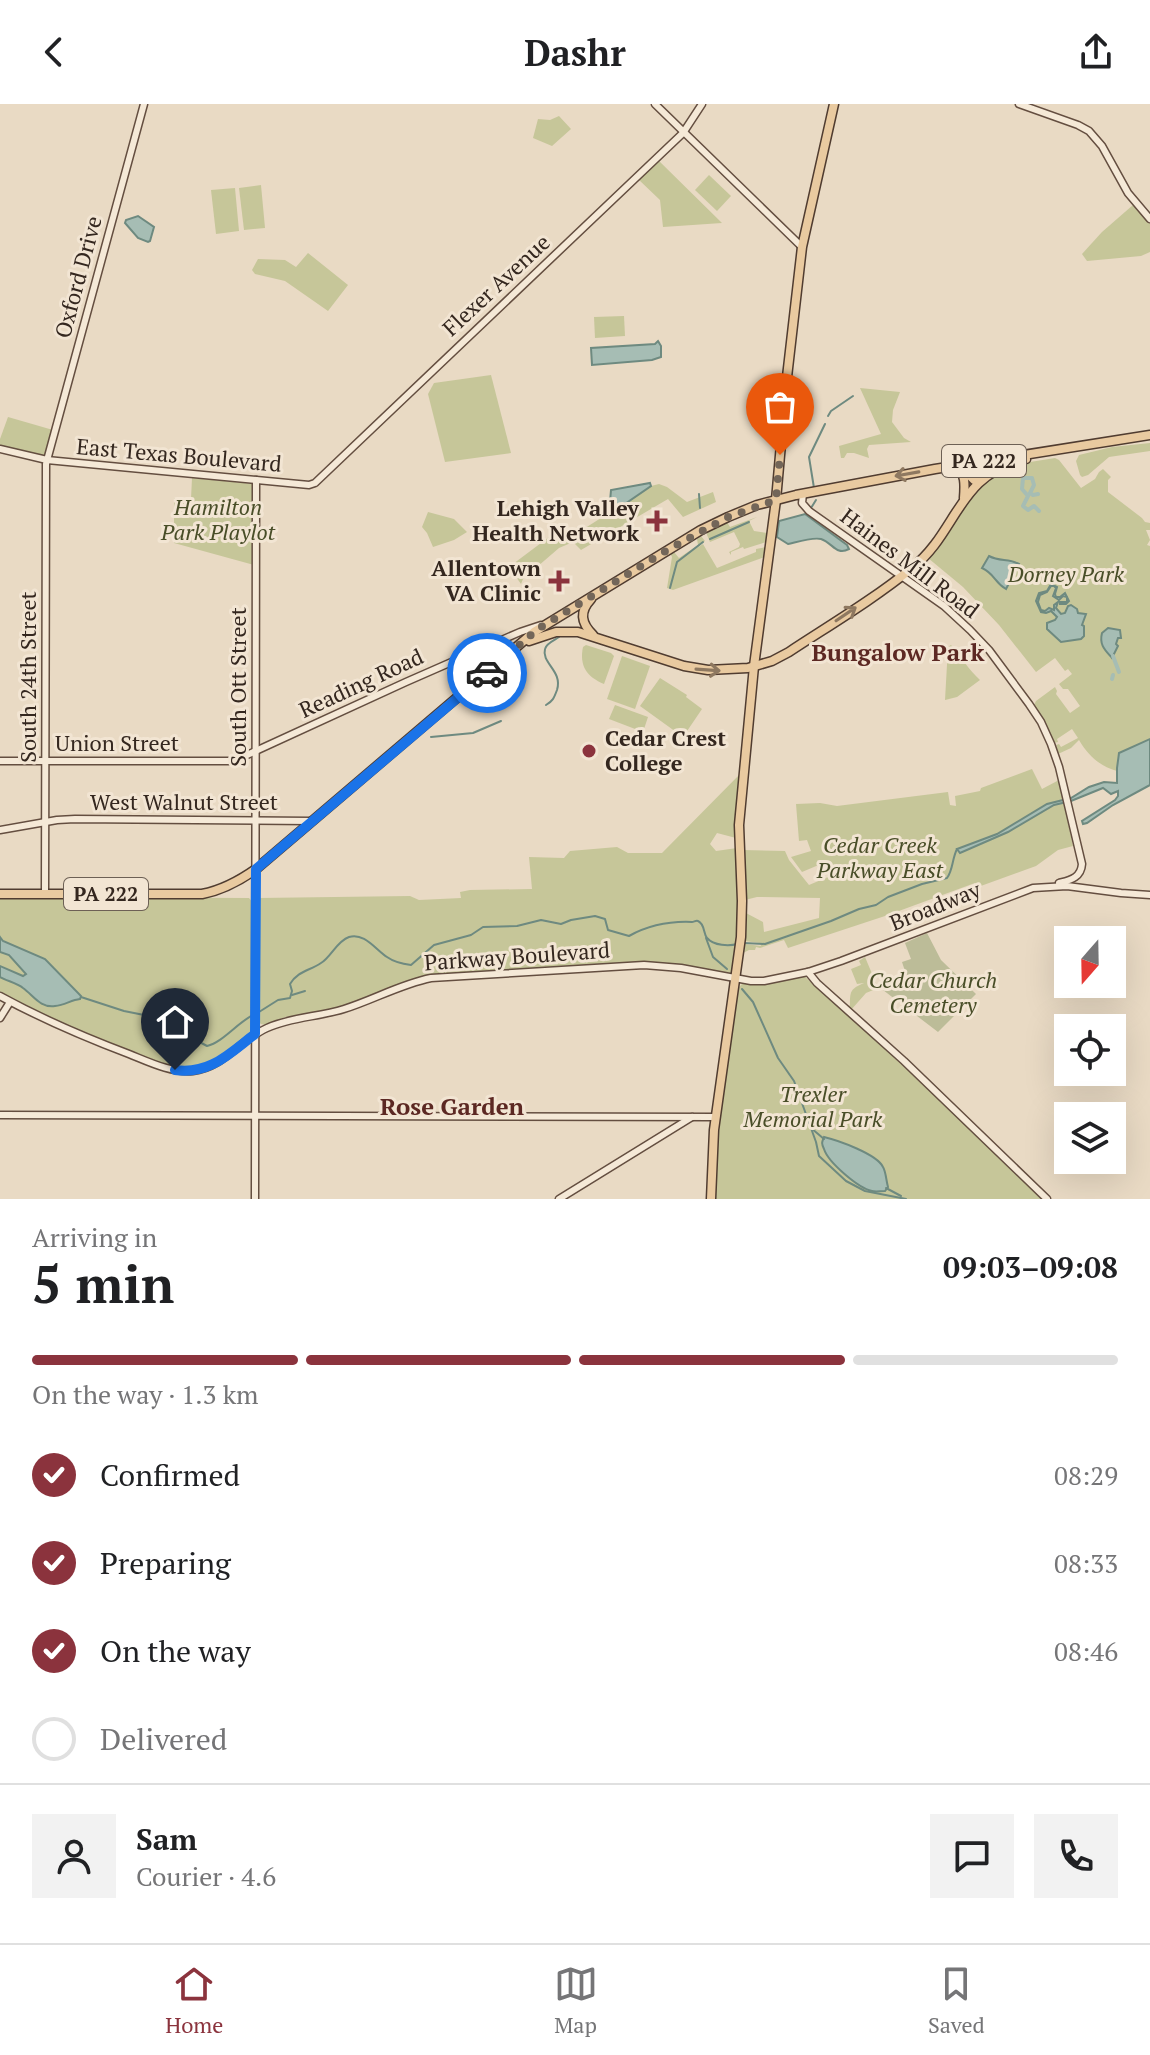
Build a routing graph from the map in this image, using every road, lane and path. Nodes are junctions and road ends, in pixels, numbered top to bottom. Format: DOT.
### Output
graph roads {
  1 [pos="144,104"];
  2 [pos="655,104"];
  3 [pos="702,104"];
  4 [pos="834,104"];
  5 [pos="1019,104"];
  6 [pos="683,133"];
  7 [pos="1150,219"];
  8 [pos="802,247"];
  9 [pos="1150,437"];
  10 [pos="0,449"];
  11 [pos="47,460"];
  12 [pos="978,462"];
  13 [pos="955,465"];
  14 [pos="256,480"];
  15 [pos="981,480"];
  16 [pos="309,485"];
  17 [pos="803,494"];
  18 [pos="964,498"];
  19 [pos="776,500"];
  20 [pos="900,576"];
  21 [pos="598,593"];
  22 [pos="548,622"];
  23 [pos="520,632"];
  24 [pos="596,638"];
  25 [pos="520,644"];
  26 [pos="754,666"];
  27 [pos="256,752"];
  28 [pos="0,761"];
  29 [pos="45,761"];
  30 [pos="234,761"];
  31 [pos="255,820"];
  32 [pos="311,821"];
  33 [pos="45,822"];
  34 [pos="0,830"];
  35 [pos="256,869"];
  36 [pos="1052,885"];
  37 [pos="0,894"];
  38 [pos="45,894"];
  39 [pos="1150,895"];
  40 [pos="808,972"];
  41 [pos="736,978"];
  42 [pos="0,996"];
  43 [pos="10,1002"];
  44 [pos="255,1016"];
  45 [pos="0,1018"];
  46 [pos="270,1026"];
  47 [pos="255,1034"];
  48 [pos="0,1115"];
  49 [pos="255,1115"];
  50 [pos="675,1116"];
  51 [pos="694,1116"];
  52 [pos="716,1117"];
  53 [pos="684,1122"];
  54 [pos="255,1199"];
  55 [pos="559,1199"];
  56 [pos="711,1199"];
  57 [pos="1047,1199"];
  1 -- 11 [label="street, Oxford Drive"];
  2 -- 6 [label="street"];
  3 -- 6 [label="street, Flexer Avenue"];
  4 -- 8 [label="main road"];
  5 -- 7 [label="street"];
  6 -- 8 [label="street"];
  6 -- 16 [label="street, Flexer Avenue"];
  8 -- 19 [label="main road"];
  9 -- 12 [label="main road, PA 222"];
  9 -- 15 [label="main road, PA 222"];
  10 -- 11 [label="street, East Texas Boulevard"];
  11 -- 14 [label="street, East Texas Boulevard"];
  11 -- 29 [label="street, South 24th Street"];
  12 -- 13 [label="main road, PA 222"];
  12 -- 15 [label="main road"];
  13 -- 17 [label="main road, PA 222, one-way"];
  13 -- 18 [label="main road"];
  14 -- 16 [label="street, East Texas Boulevard"];
  14 -- 27 [label="street, South Ott Street"];
  15 -- 18 [label="main road, PA 222"];
  17 -- 19 [label="main road, PA 222"];
  17 -- 20 [label="street, Haines Mill Road"];
  18 -- 20 [label="main road, PA 222"];
  19 -- 21 [label="main road, PA 222"];
  19 -- 26 [label="main road"];
  26 -- 20 [label="main road, PA 222, one-way"];
  20 -- 36 [label="street, Haines Mill Road"];
  21 -- 22 [label="main road, PA 222"];
  21 -- 24 [label="main road"];
  22 -- 23 [label="street, Reading Road"];
  22 -- 25 [label="main road, PA 222"];
  23 -- 25 [label="street"];
  23 -- 27 [label="street, Reading Road"];
  24 -- 25 [label="main road, PA 222"];
  24 -- 26 [label="main road, PA 222, one-way"];
  25 -- 32 [label="main road, PA 222"];
  26 -- 41 [label="main road"];
  27 -- 30 [label="street, Reading Road"];
  27 -- 31 [label="street, South Ott Street"];
  28 -- 29 [label="street, Union Street"];
  29 -- 30 [label="street, Union Street"];
  29 -- 33 [label="street, South 24th Street"];
  31 -- 32 [label="street, West Walnut Street"];
  31 -- 33 [label="street, West Walnut Street"];
  31 -- 35 [label="street, South Ott Street"];
  32 -- 35 [label="main road, PA 222"];
  33 -- 34 [label="street"];
  33 -- 38 [label="street, South 24th Street"];
  35 -- 38 [label="main road, PA 222"];
  35 -- 44 [label="street, South Ott Street"];
  36 -- 39 [label="street, Broadway"];
  36 -- 40 [label="street, Broadway"];
  37 -- 38 [label="main road, PA 222"];
  40 -- 41 [label="street, Broadway"];
  40 -- 57 [label="street"];
  41 -- 46 [label="street, Parkway Boulevard"];
  41 -- 52 [label="main road"];
  42 -- 43 [label="street, Parkway Boulevard"];
  43 -- 45 [label="street"];
  43 -- 47 [label="street, Parkway Boulevard"];
  44 -- 46 [label="street"];
  44 -- 47 [label="street, South Ott Street"];
  46 -- 47 [label="street, Parkway Boulevard"];
  47 -- 49 [label="street, South Ott Street"];
  48 -- 49 [label="street"];
  49 -- 50 [label="street"];
  49 -- 54 [label="street, South Ott Street"];
  50 -- 51 [label="street"];
  50 -- 53 [label="street"];
  51 -- 52 [label="street"];
  51 -- 53 [label="street"];
  52 -- 56 [label="main road"];
  53 -- 55 [label="street"];
}
